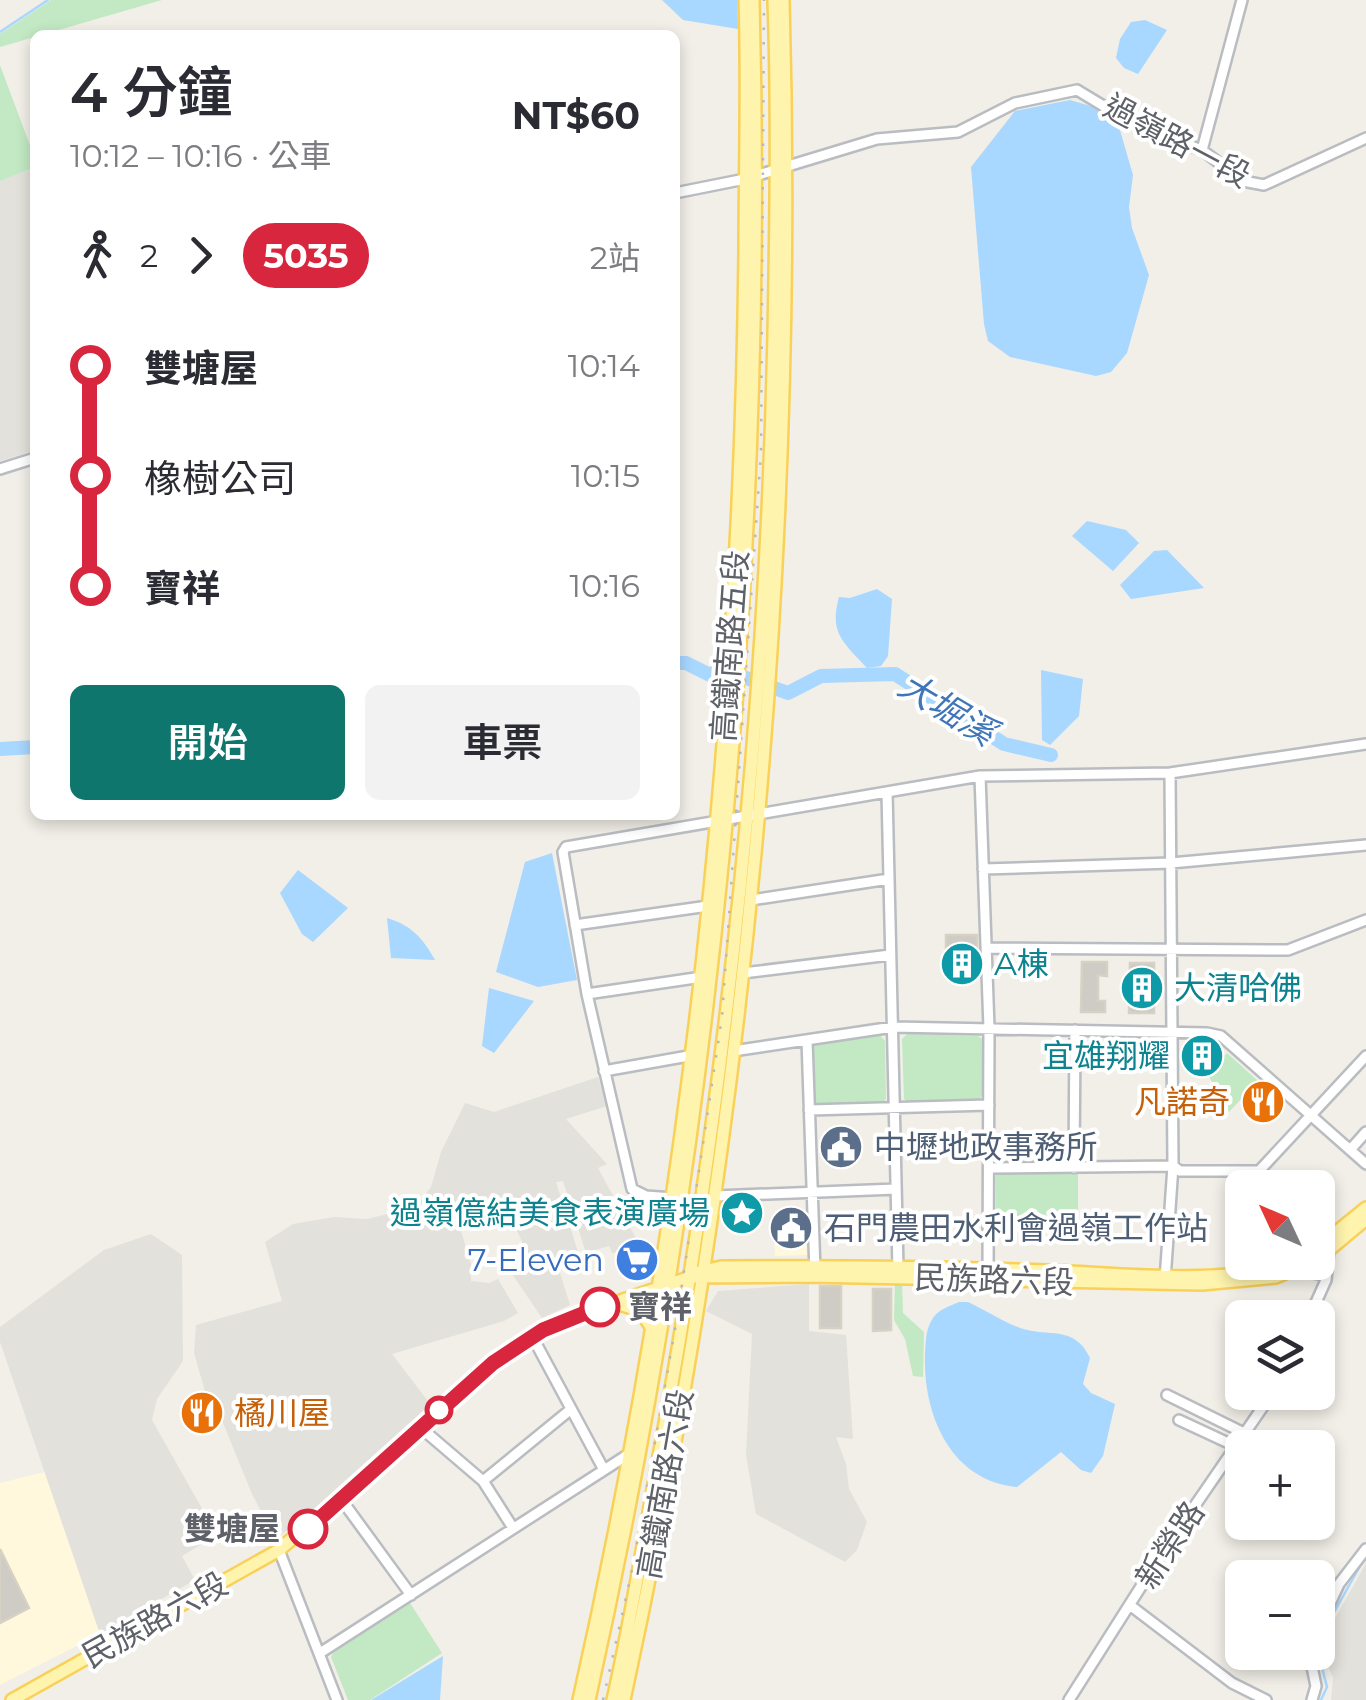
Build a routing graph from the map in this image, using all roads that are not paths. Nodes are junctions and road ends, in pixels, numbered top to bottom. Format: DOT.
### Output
graph roads {
  1 [pos="745,0"];
  2 [pos="753,0"];
  3 [pos="774,0"];
  4 [pos="783,0"];
  5 [pos="1242,0"];
  6 [pos="1366,138"];
  7 [pos="1202,150"];
  8 [pos="783,166"];
  9 [pos="749,178"];
  10 [pos="680,192"];
  11 [pos="753,313"];
  12 [pos="744,356"];
  13 [pos="30,460"];
  14 [pos="0,469"];
  15 [pos="770,477"];
  16 [pos="741,487"];
  17 [pos="778,518"];
  18 [pos="748,533"];
  19 [pos="1366,744"];
  20 [pos="1170,773"];
  21 [pos="980,776"];
  22 [pos="887,792"];
  23 [pos="755,812"];
  24 [pos="721,818"];
  25 [pos="1366,845"];
  26 [pos="1171,863"];
  27 [pos="983,869"];
  28 [pos="890,879"];
  29 [pos="752,900"];
  30 [pos="708,906"];
  31 [pos="1366,920"];
  32 [pos="575,925"];
  33 [pos="987,948"];
  34 [pos="1172,950"];
  35 [pos="890,955"];
  36 [pos="743,973"];
  37 [pos="702,977"];
  38 [pos="588,994"];
  39 [pos="893,1028"];
  40 [pos="988,1028"];
  41 [pos="1074,1030"];
  42 [pos="1170,1032"];
  43 [pos="806,1040"];
  44 [pos="733,1051"];
  45 [pos="694,1055"];
  46 [pos="1366,1056"];
  47 [pos="604,1071"];
  48 [pos="989,1105"];
  49 [pos="894,1108"];
  50 [pos="809,1110"];
  51 [pos="1310,1115"];
  52 [pos="1366,1132"];
  53 [pos="1350,1150"];
  54 [pos="1366,1164"];
  55 [pos="1173,1166"];
  56 [pos="989,1168"];
  57 [pos="1074,1168"];
  58 [pos="811,1189"];
  59 [pos="896,1189"];
  60 [pos="715,1196"];
  61 [pos="673,1198"];
  62 [pos="1366,1208"];
  63 [pos="1366,1219"];
  64 [pos="1335,1237"];
  65 [pos="1335,1240"];
  66 [pos="815,1271"];
  67 [pos="898,1272"];
  68 [pos="699,1274"];
  69 [pos="988,1274"];
  70 [pos="1225,1274"];
  71 [pos="1166,1279"];
  72 [pos="1326,1280"];
  73 [pos="662,1286"];
  74 [pos="1317,1300"];
  75 [pos="612,1303"];
  76 [pos="651,1327"];
  77 [pos="532,1336"];
  78 [pos="1167,1395"];
  79 [pos="570,1410"];
  80 [pos="1179,1420"];
  81 [pos="420,1428"];
  82 [pos="1238,1430"];
  83 [pos="1225,1441"];
  84 [pos="632,1452"];
  85 [pos="1225,1464"];
  86 [pos="604,1470"];
  87 [pos="483,1481"];
  88 [pos="341,1500"];
  89 [pos="513,1528"];
  90 [pos="1366,1549"];
  91 [pos="279,1550"];
  92 [pos="411,1594"];
  93 [pos="1335,1594"];
  94 [pos="1131,1606"];
  95 [pos="320,1653"];
  96 [pos="587,1664"];
  97 [pos="621,1665"];
  98 [pos="1313,1670"];
  99 [pos="12,1700"];
  100 [pos="337,1700"];
  101 [pos="579,1700"];
  102 [pos="588,1700"];
  103 [pos="613,1700"];
  104 [pos="624,1700"];
  105 [pos="1069,1700"];
  106 [pos="1266,1700"];
  107 [pos="1312,1700"];
  1 -- 9 [label="main road, 高鐵南路五段"];
  2 -- 9 [label="main road, 高鐵南路五段"];
  3 -- 8 [label="main road, 高鐵南路五段"];
  4 -- 8 [label="main road, 高鐵南路五段"];
  5 -- 7 [label="street"];
  6 -- 7 [label="street, 過嶺路一段"];
  7 -- 8 [label="street, 過嶺路一段"];
  8 -- 9 [label="street, 過嶺路一段"];
  8 -- 15 [label="main road, 高鐵南路五段"];
  8 -- 17 [label="main road, 高鐵南路五段"];
  9 -- 10 [label="street, 過嶺路一段"];
  9 -- 11 [label="main road, 高鐵南路五段"];
  9 -- 12 [label="main road, 高鐵南路五段"];
  11 -- 12 [label="main road"];
  11 -- 18 [label="main road, 高鐵南路五段"];
  12 -- 16 [label="main road, 高鐵南路五段"];
  13 -- 14 [label="street"];
  15 -- 17 [label="main road"];
  15 -- 23 [label="main road, 高鐵南路五段"];
  16 -- 18 [label="main road"];
  16 -- 24 [label="main road, 高鐵南路五段"];
  17 -- 23 [label="main road, 高鐵南路五段"];
  18 -- 24 [label="main road, 高鐵南路五段"];
  19 -- 20 [label="street"];
  20 -- 21 [label="street"];
  20 -- 26 [label="street"];
  21 -- 22 [label="street"];
  21 -- 27 [label="street"];
  22 -- 23 [label="street"];
  22 -- 28 [label="street"];
  23 -- 24 [label="street"];
  23 -- 29 [label="main road, 高鐵南路五段"];
  23 -- 68 [label="main road, 高鐵南路五段"];
  24 -- 30 [label="main road, 高鐵南路五段"];
  24 -- 32 [label="street"];
  24 -- 73 [label="main road, 高鐵南路五段"];
  25 -- 26 [label="street"];
  26 -- 27 [label="street"];
  26 -- 34 [label="street"];
  27 -- 33 [label="street"];
  28 -- 29 [label="street"];
  28 -- 35 [label="street"];
  29 -- 36 [label="main road, 高鐵南路五段"];
  30 -- 32 [label="street"];
  30 -- 37 [label="main road, 高鐵南路五段"];
  31 -- 34 [label="street"];
  32 -- 38 [label="street"];
  33 -- 34 [label="street"];
  33 -- 40 [label="street"];
  34 -- 42 [label="street"];
  35 -- 36 [label="street"];
  35 -- 39 [label="street"];
  36 -- 44 [label="main road, 高鐵南路五段"];
  37 -- 38 [label="street"];
  37 -- 45 [label="main road, 高鐵南路五段"];
  38 -- 47 [label="street"];
  39 -- 40 [label="street"];
  39 -- 43 [label="street"];
  39 -- 49 [label="street"];
  40 -- 41 [label="street"];
  40 -- 48 [label="street"];
  41 -- 42 [label="street"];
  41 -- 57 [label="street"];
  42 -- 51 [label="street"];
  42 -- 55 [label="street"];
  43 -- 44 [label="street"];
  43 -- 50 [label="street"];
  44 -- 60 [label="main road, 高鐵南路五段"];
  45 -- 47 [label="street"];
  45 -- 61 [label="main road, 高鐵南路五段"];
  46 -- 51 [label="street"];
  47 -- 61 [label="street"];
  48 -- 49 [label="street"];
  48 -- 56 [label="street"];
  49 -- 50 [label="street"];
  49 -- 59 [label="street"];
  50 -- 58 [label="street"];
  51 -- 53 [label="street"];
  51 -- 55 [label="street"];
  52 -- 53 [label="street"];
  53 -- 54 [label="street"];
  55 -- 57 [label="street"];
  55 -- 71 [label="street"];
  56 -- 57 [label="street"];
  56 -- 69 [label="street"];
  58 -- 59 [label="street"];
  58 -- 60 [label="street"];
  58 -- 66 [label="street"];
  59 -- 67 [label="street"];
  60 -- 68 [label="main road, 高鐵南路五段"];
  61 -- 73 [label="main road, 高鐵南路五段"];
  62 -- 64 [label="main road"];
  63 -- 65 [label="main road"];
  66 -- 67 [label="main road, 民族路六段"];
  66 -- 68 [label="main road, 民族路六段"];
  67 -- 69 [label="main road, 民族路六段"];
  68 -- 73 [label="main road, 民族路六段"];
  68 -- 97 [label="main road, 高鐵南路六段"];
  68 -- 104 [label="main road, 高鐵南路六段"];
  69 -- 71 [label="main road, 民族路六段"];
  70 -- 71 [label="main road, 民族路六段"];
  72 -- 74 [label="street"];
  73 -- 75 [label="main road, 民族路六段"];
  73 -- 76 [label="main road, 高鐵南路六段"];
  73 -- 102 [label="main road, 高鐵南路六段"];
  75 -- 76 [label="main road"];
  75 -- 77 [label="main road, 民族路六段"];
  76 -- 84 [label="main road, 高鐵南路六段"];
  77 -- 79 [label="street"];
  77 -- 81 [label="main road, 民族路六段"];
  78 -- 82 [label="street"];
  79 -- 86 [label="street"];
  79 -- 87 [label="street"];
  80 -- 83 [label="street"];
  81 -- 87 [label="street"];
  81 -- 88 [label="main road, 民族路六段"];
  84 -- 86 [label="street"];
  84 -- 96 [label="main road, 高鐵南路六段"];
  85 -- 94 [label="street, 新榮路"];
  86 -- 89 [label="street"];
  87 -- 89 [label="street"];
  88 -- 91 [label="main road, 民族路六段"];
  88 -- 92 [label="street"];
  89 -- 92 [label="street"];
  90 -- 93 [label="street"];
  91 -- 95 [label="street"];
  91 -- 99 [label="main road, 民族路六段"];
  92 -- 95 [label="street"];
  94 -- 105 [label="street, 新榮路"];
  94 -- 106 [label="street"];
  95 -- 100 [label="street"];
  96 -- 101 [label="main road, 高鐵南路六段"];
  96 -- 102 [label="main road"];
  97 -- 103 [label="main road, 高鐵南路六段"];
  97 -- 104 [label="main road"];
  98 -- 107 [label="street"];
}
